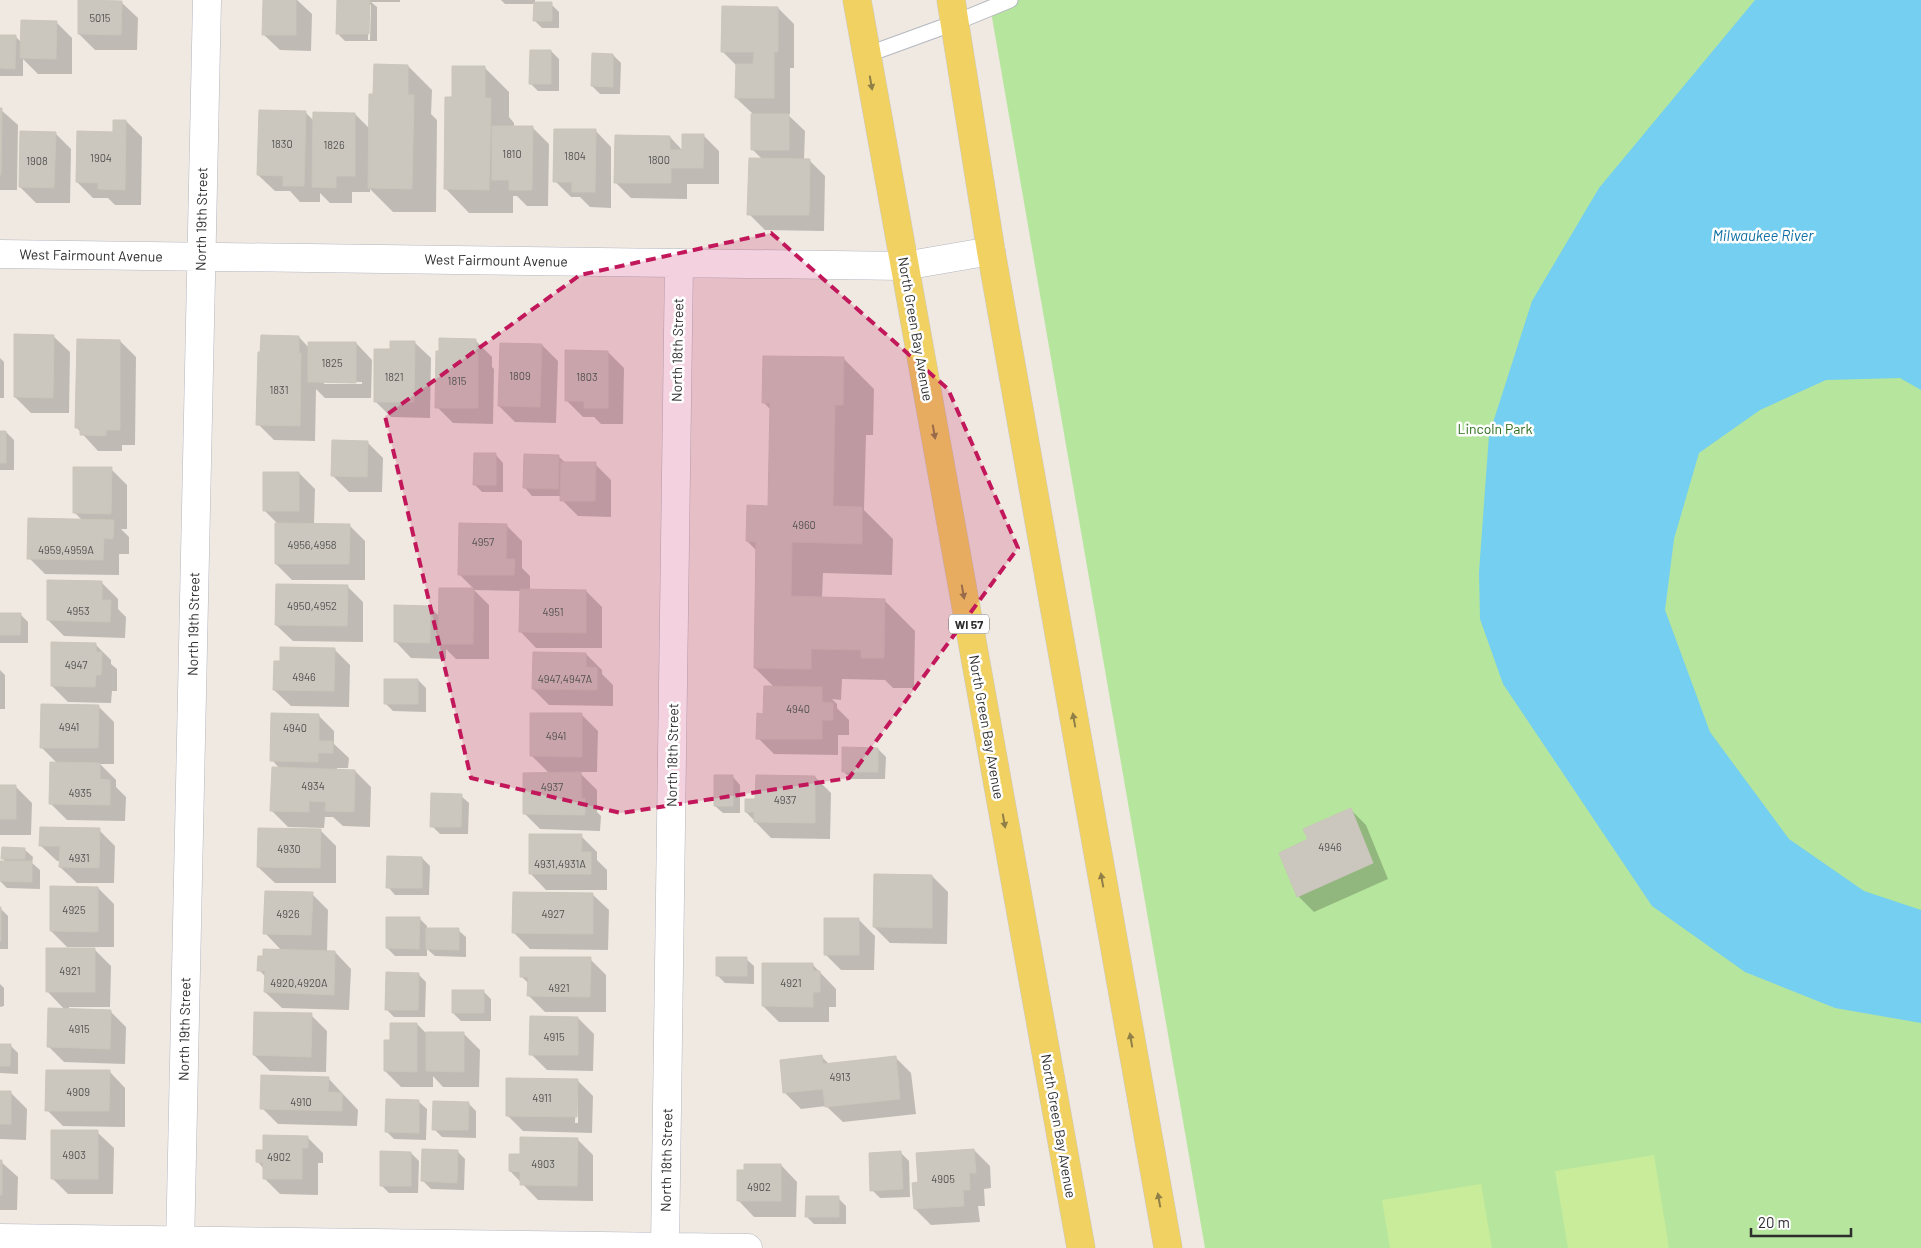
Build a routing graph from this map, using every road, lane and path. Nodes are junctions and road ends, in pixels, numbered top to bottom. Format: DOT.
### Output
graph roads {
  1 [pos="207,0"];
  2 [pos="857,0"];
  3 [pos="1010,0"];
  4 [pos="953,12"];
  5 [pos="866,55"];
  6 [pos="991,251"];
  7 [pos="0,254"];
  8 [pos="200,257"];
  9 [pos="679,263"];
  10 [pos="904,266"];
  11 [pos="0,1238"];
  12 [pos="180,1244"];
  13 [pos="665,1248"];
  14 [pos="748,1248"];
  15 [pos="1081,1248"];
  16 [pos="1168,1248"];
  1 -- 8 [label="street, North 19th Street"];
  2 -- 5 [label="main road, North Green Bay Avenue / WI 57"];
  3 -- 4 [label="lane"];
  4 -- 5 [label="lane"];
  4 -- 6 [label="main road"];
  5 -- 10 [label="main road, North Green Bay Avenue / WI 57, one-way"];
  6 -- 10 [label="street, West Fairmount Avenue"];
  16 -- 6 [label="main road, one-way"];
  7 -- 8 [label="street, West Fairmount Avenue"];
  8 -- 9 [label="street, West Fairmount Avenue"];
  8 -- 12 [label="street, North 19th Street"];
  9 -- 10 [label="street, West Fairmount Avenue"];
  9 -- 13 [label="street, North 18th Street"];
  10 -- 15 [label="main road, North Green Bay Avenue / WI 57, one-way"];
  11 -- 12 [label="street"];
  12 -- 13 [label="street"];
  13 -- 14 [label="street"];
}
